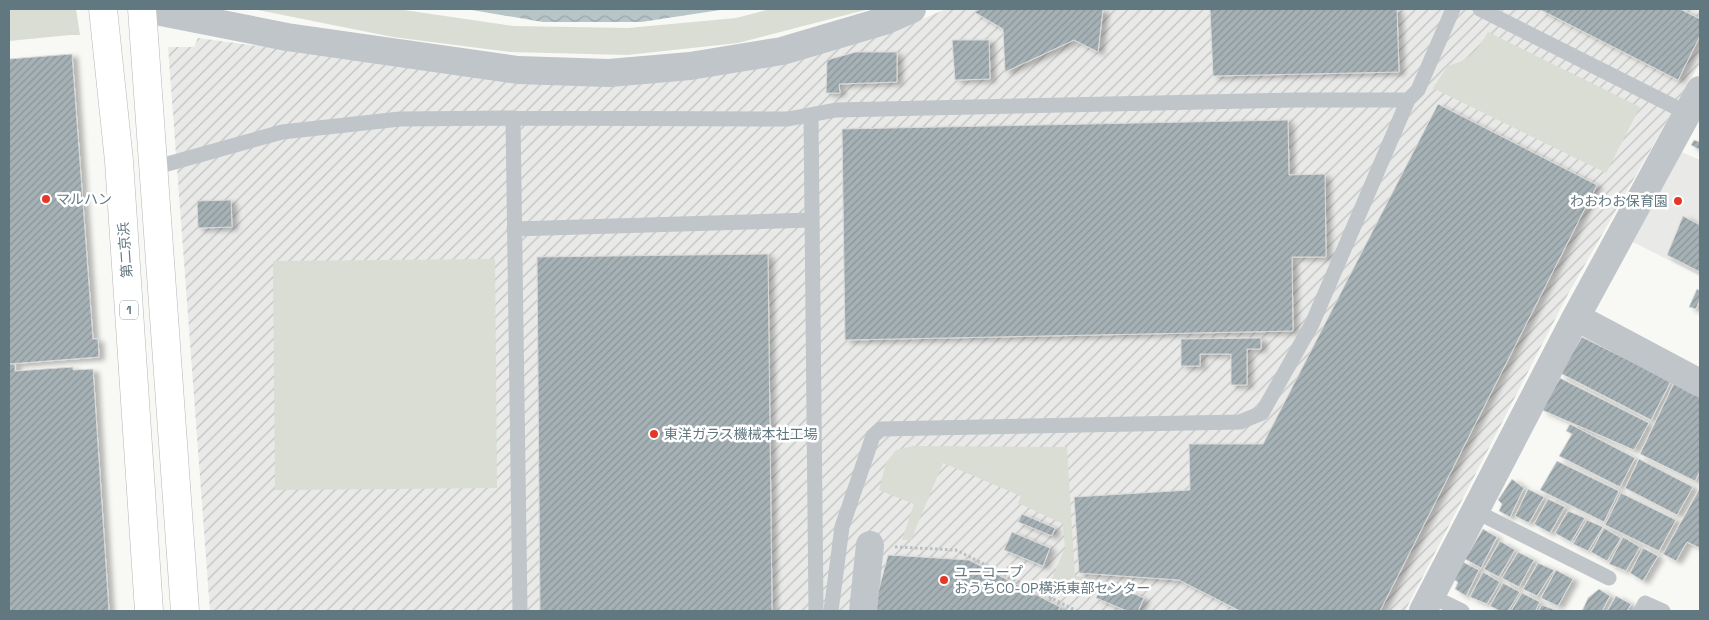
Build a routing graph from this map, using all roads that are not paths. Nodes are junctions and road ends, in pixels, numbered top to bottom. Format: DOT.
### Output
graph roads {
  1 [pos="103,9"];
  2 [pos="144,9"];
  3 [pos="912,9"];
  4 [pos="1453,9"];
  5 [pos="1480,9"];
  6 [pos="1408,100"];
  7 [pos="1694,102"];
  8 [pos="811,115"];
  9 [pos="512,118"];
  10 [pos="153,168"];
  11 [pos="812,220"];
  12 [pos="514,229"];
  13 [pos="1576,317"];
  14 [pos="1700,383"];
  15 [pos="1475,510"];
  16 [pos="870,545"];
  17 [pos="1609,578"];
  18 [pos="1427,604"];
  19 [pos="149,611"];
  20 [pos="186,611"];
  21 [pos="520,611"];
  22 [pos="816,611"];
  23 [pos="831,611"];
  24 [pos="864,611"];
  25 [pos="1462,611"];
  26 [pos="1641,611"];
  27 [pos="1663,611"];
  1 -- 19 [label="highway, 第二京浜 / 1"];
  2 -- 3 [label="street"];
  2 -- 10 [label="highway"];
  4 -- 6 [label="lane"];
  5 -- 7 [label="lane"];
  6 -- 8 [label="lane"];
  6 -- 23 [label="lane"];
  7 -- 13 [label="street"];
  8 -- 9 [label="lane"];
  8 -- 11 [label="lane"];
  9 -- 10 [label="lane"];
  9 -- 12 [label="lane"];
  10 -- 20 [label="highway"];
  11 -- 12 [label="lane"];
  11 -- 22 [label="lane"];
  12 -- 21 [label="lane"];
  13 -- 14 [label="street"];
  13 -- 15 [label="street"];
  15 -- 17 [label="lane"];
  15 -- 18 [label="street"];
  16 -- 24 [label="street"];
  18 -- 25 [label="lane"];
  26 -- 27 [label="lane"];
}
